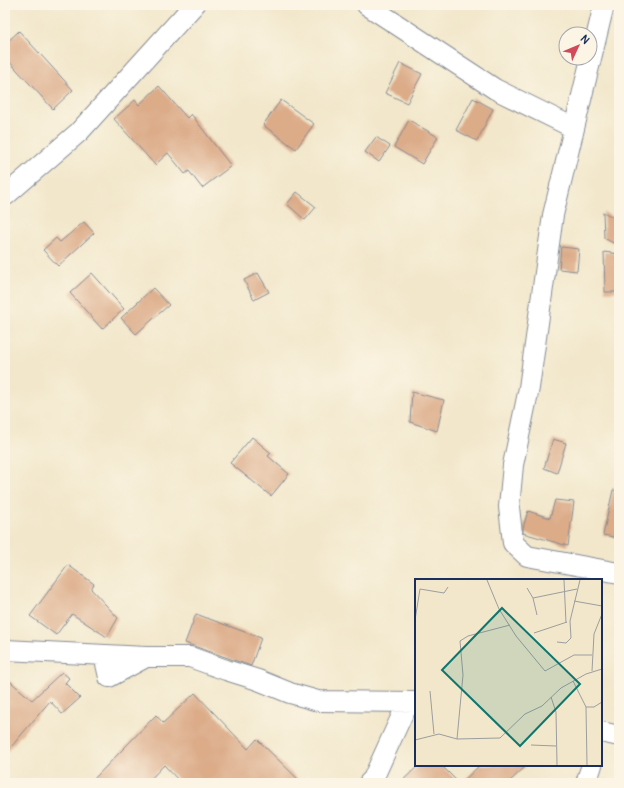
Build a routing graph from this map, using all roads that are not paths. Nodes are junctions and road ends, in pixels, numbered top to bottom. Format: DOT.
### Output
graph roads {
  1 [pos="194,5"];
  2 [pos="367,5"];
  3 [pos="604,5"];
  4 [pos="574,128"];
  5 [pos="5,196"];
  6 [pos="619,573"];
  7 [pos="5,650"];
  8 [pos="414,702"];
  9 [pos="592,766"];
  10 [pos="369,783"];
  11 [pos="586,783"];
  1 -- 5 [label="street"];
  2 -- 4 [label="street"];
  3 -- 4 [label="street"];
  4 -- 6 [label="street"];
  7 -- 8 [label="street"];
  8 -- 10 [label="street"];
  9 -- 11 [label="street"];
}
